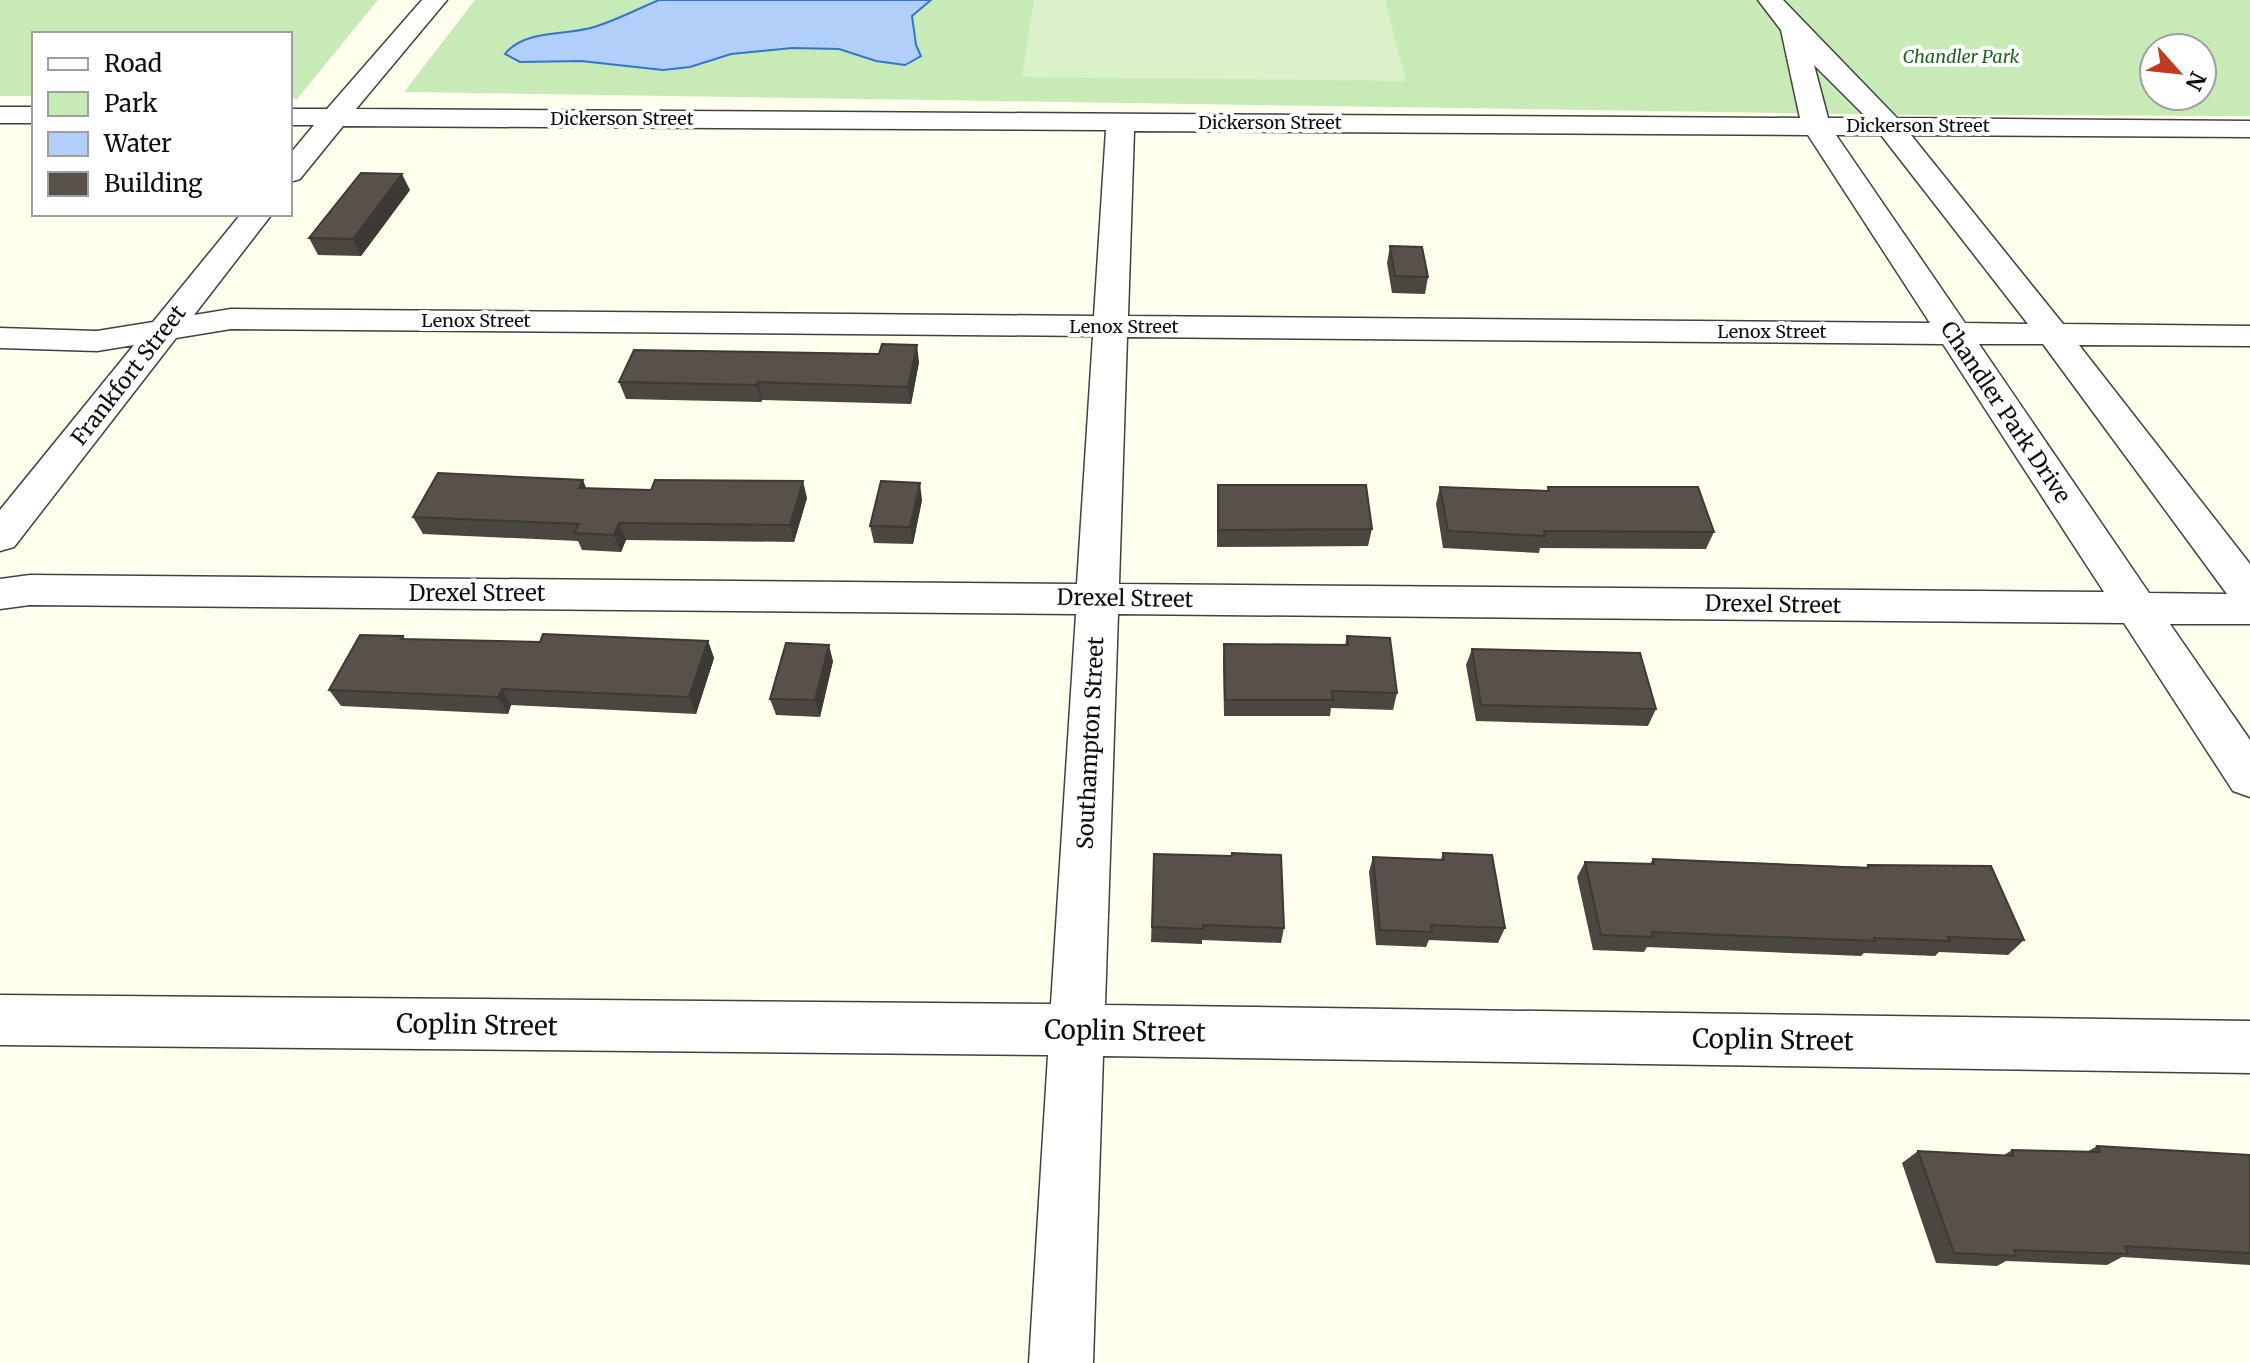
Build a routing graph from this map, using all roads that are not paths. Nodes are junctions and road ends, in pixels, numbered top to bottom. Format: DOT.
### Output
graph roads {
  1 [pos="435,0"];
  2 [pos="1770,0"];
  3 [pos="1793,31"];
  4 [pos="0,115"];
  5 [pos="32,115"];
  6 [pos="292,117"];
  7 [pos="335,117"];
  8 [pos="1120,123"];
  9 [pos="1816,125"];
  10 [pos="1888,125"];
  11 [pos="2250,129"];
  12 [pos="292,171"];
  13 [pos="255,216"];
  14 [pos="1110,326"];
  15 [pos="165,329"];
  16 [pos="1953,333"];
  17 [pos="2055,334"];
  18 [pos="2250,336"];
  19 [pos="0,338"];
  20 [pos="0,537"];
  21 [pos="0,594"];
  22 [pos="2250,594"];
  23 [pos="1097,598"];
  24 [pos="2137,608"];
  25 [pos="2250,609"];
  26 [pos="2250,778"];
  27 [pos="0,1020"];
  28 [pos="1077,1030"];
  29 [pos="2250,1047"];
  30 [pos="1061,1363"];
  1 -- 7 [label="street"];
  2 -- 3 [label="street, Chandler Park Drive"];
  3 -- 9 [label="street, Chandler Park Drive"];
  3 -- 10 [label="street, Chandler Park Drive"];
  4 -- 5 [label="street"];
  6 -- 7 [label="street, Dickerson Street"];
  7 -- 8 [label="street, Dickerson Street"];
  7 -- 12 [label="street"];
  8 -- 9 [label="street, Dickerson Street"];
  8 -- 14 [label="street, Southampton Street"];
  9 -- 10 [label="street, Dickerson Street"];
  9 -- 16 [label="street, Chandler Park Drive"];
  10 -- 11 [label="street, Dickerson Street"];
  10 -- 17 [label="street, Chandler Park Drive"];
  13 -- 15 [label="street, Frankfort Street"];
  14 -- 15 [label="street, Lenox Street"];
  14 -- 16 [label="street, Lenox Street"];
  14 -- 23 [label="street, Southampton Street"];
  15 -- 19 [label="street, Lenox Street"];
  15 -- 20 [label="street, Frankfort Street"];
  16 -- 17 [label="street, Lenox Street"];
  16 -- 24 [label="street, Chandler Park Drive"];
  17 -- 18 [label="street, Lenox Street"];
  17 -- 22 [label="street, Chandler Park Drive"];
  21 -- 23 [label="street, Drexel Street"];
  23 -- 24 [label="street, Drexel Street"];
  23 -- 28 [label="street, Southampton Street"];
  24 -- 25 [label="street, Drexel Street"];
  24 -- 26 [label="street, Chandler Park Drive"];
  27 -- 28 [label="street, Coplin Street"];
  28 -- 29 [label="street, Coplin Street"];
  28 -- 30 [label="street, Southampton Street"];
}
